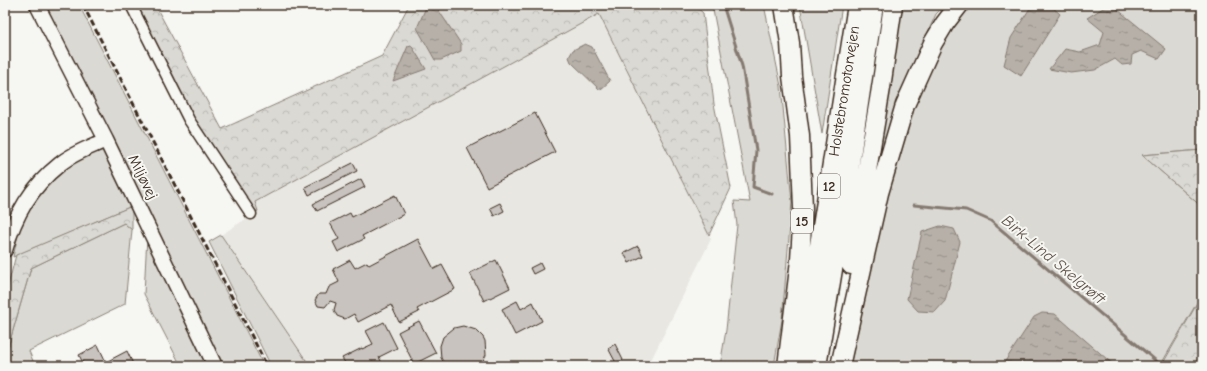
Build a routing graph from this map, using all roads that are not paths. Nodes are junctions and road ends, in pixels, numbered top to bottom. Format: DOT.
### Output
graph roads {
  1 [pos="37,5"];
  2 [pos="131,5"];
  3 [pos="777,5"];
  4 [pos="784,5"];
  5 [pos="857,5"];
  6 [pos="874,5"];
  7 [pos="893,5"];
  8 [pos="959,5"];
  9 [pos="792,76"];
  10 [pos="106,140"];
  11 [pos="251,214"];
  12 [pos="5,250"];
  13 [pos="215,366"];
  14 [pos="787,366"];
  15 [pos="800,366"];
  16 [pos="817,366"];
  17 [pos="833,366"];
  18 [pos="840,366"];
  1 -- 10 [label="street, Miljøvej"];
  2 -- 11 [label="street"];
  3 -- 9 [label="highway"];
  4 -- 9 [label="highway, 15"];
  5 -- 15 [label="highway, Holstebromotorvejen / 12"];
  6 -- 16 [label="highway, Holstebromotorvejen / 12"];
  7 -- 17 [label="highway"];
  8 -- 18 [label="highway"];
  9 -- 14 [label="highway, 15"];
  10 -- 12 [label="street"];
  10 -- 13 [label="street, Miljøvej"];
}
